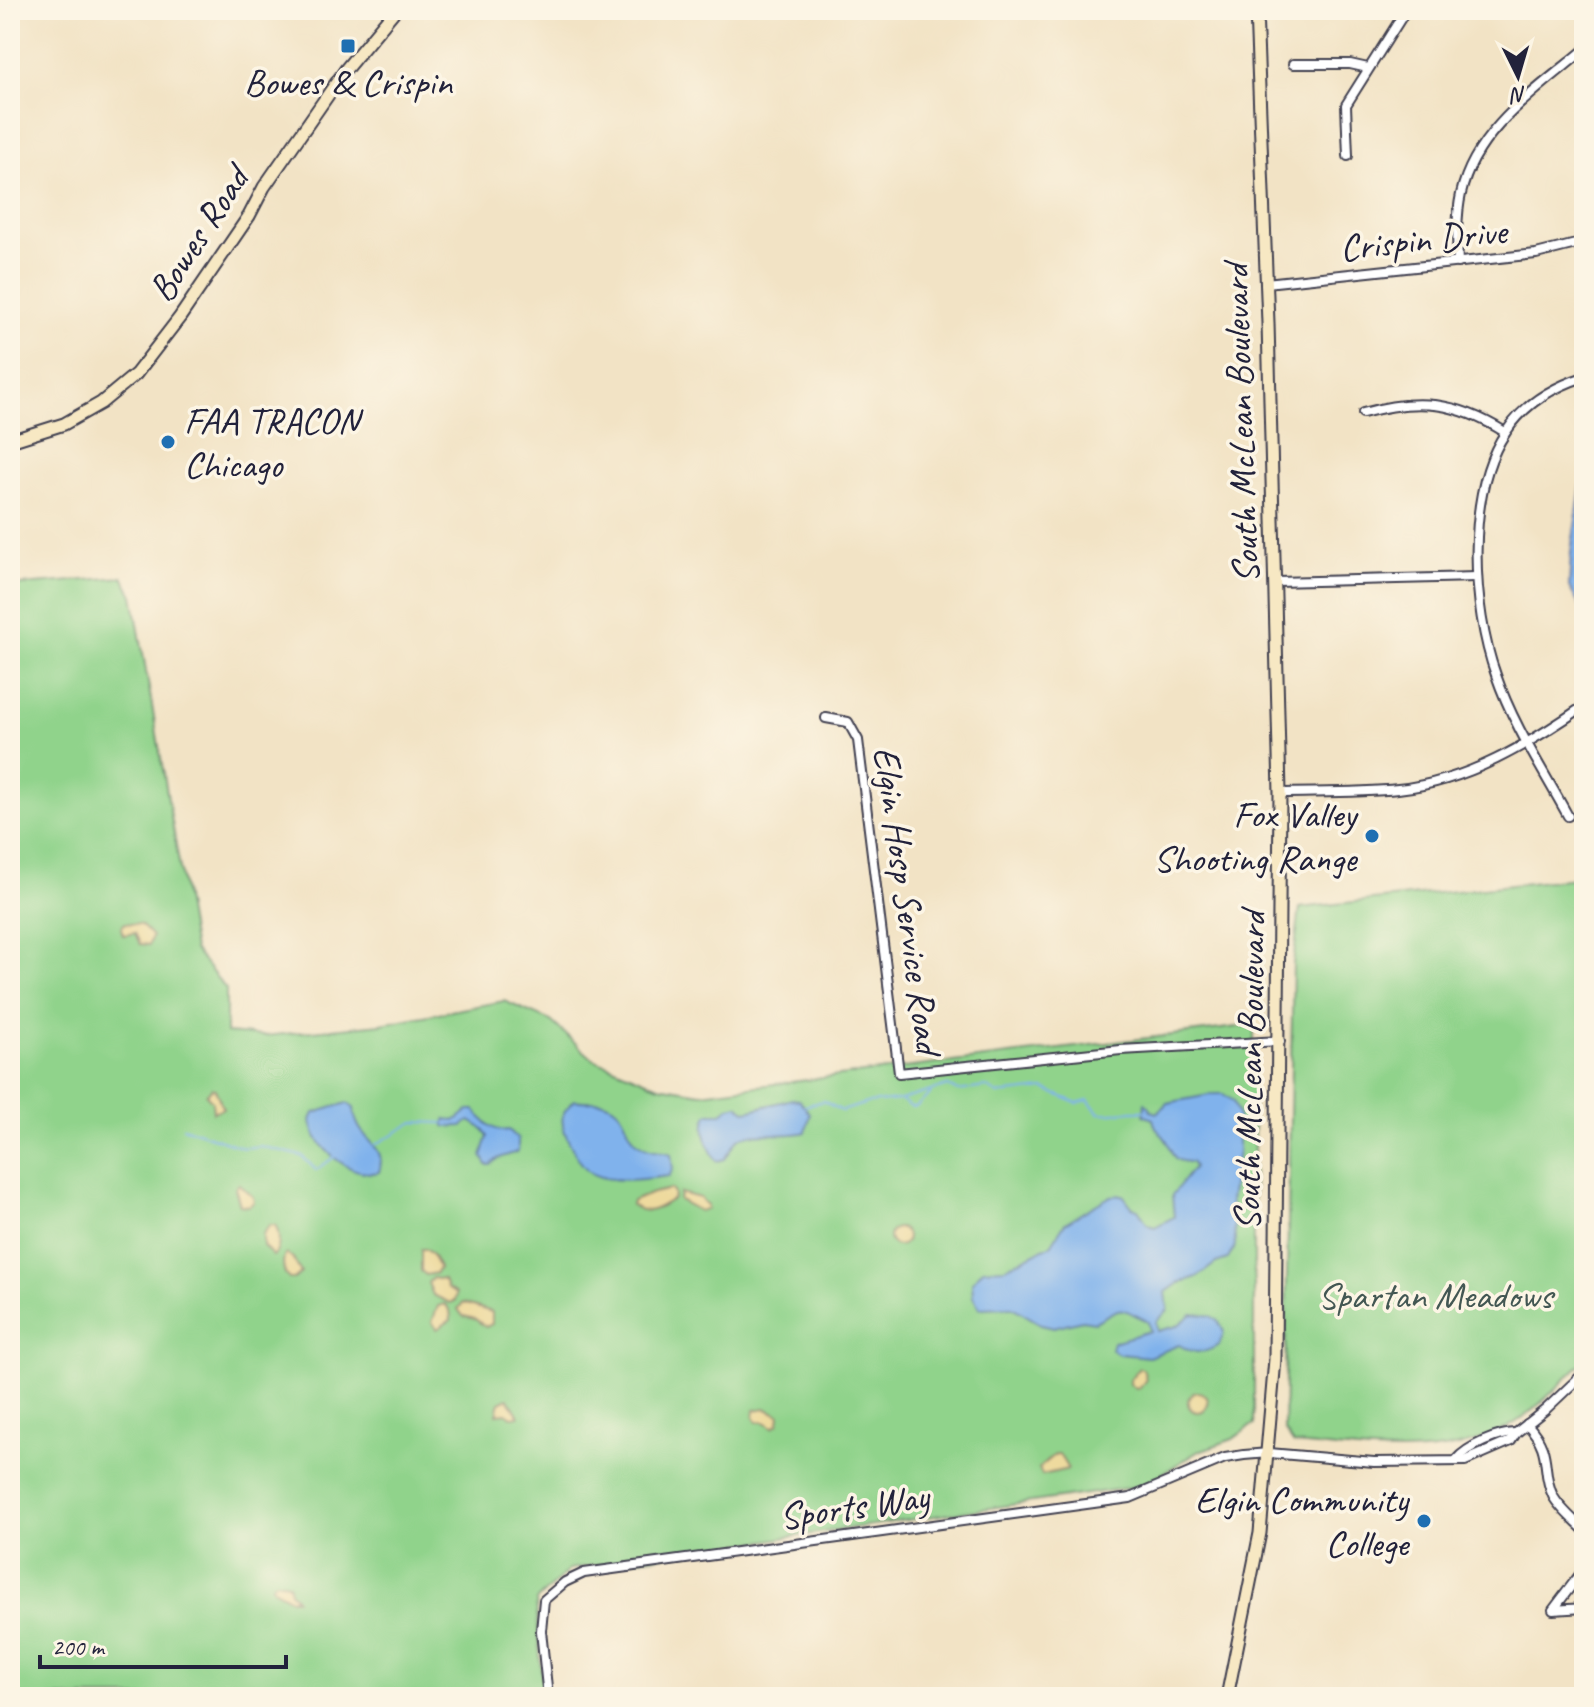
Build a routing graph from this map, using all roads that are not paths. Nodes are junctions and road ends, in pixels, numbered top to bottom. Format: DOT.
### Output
graph roads {
  1 [pos="395,10"];
  2 [pos="1256,10"];
  3 [pos="1406,10"];
  4 [pos="1584,50"];
  5 [pos="1293,64"];
  6 [pos="1368,68"];
  7 [pos="1348,156"];
  8 [pos="1584,242"];
  9 [pos="1458,263"];
  10 [pos="1266,283"];
  11 [pos="1584,377"];
  12 [pos="1363,413"];
  13 [pos="1505,432"];
  14 [pos="10,441"];
  15 [pos="1477,577"];
  16 [pos="1276,582"];
  17 [pos="1584,706"];
  18 [pos="826,718"];
  19 [pos="1528,744"];
  20 [pos="1280,793"];
  21 [pos="1568,816"];
  22 [pos="1280,1041"];
  23 [pos="1584,1373"];
  24 [pos="1527,1424"];
  25 [pos="1269,1453"];
  26 [pos="1584,1530"];
  27 [pos="1584,1569"];
  28 [pos="1584,1608"];
  29 [pos="548,1697"];
  30 [pos="1227,1697"];
  1 -- 14 [label="main road, Bowes Road"];
  2 -- 10 [label="main road, South McLean Boulevard"];
  3 -- 6 [label="street"];
  4 -- 9 [label="street"];
  5 -- 6 [label="street"];
  6 -- 7 [label="street"];
  8 -- 9 [label="street, Crispin Drive"];
  9 -- 10 [label="street, Crispin Drive"];
  10 -- 16 [label="main road, South McLean Boulevard"];
  11 -- 13 [label="street"];
  12 -- 13 [label="street"];
  13 -- 15 [label="street"];
  15 -- 16 [label="street"];
  15 -- 19 [label="street"];
  16 -- 20 [label="main road, South McLean Boulevard"];
  17 -- 19 [label="street"];
  18 -- 22 [label="street, Elgin Hosp Service Road"];
  19 -- 20 [label="street"];
  19 -- 21 [label="street"];
  20 -- 22 [label="main road, South McLean Boulevard"];
  22 -- 25 [label="main road, South McLean Boulevard"];
  23 -- 24 [label="street"];
  24 -- 25 [label="street"];
  24 -- 26 [label="street"];
  25 -- 29 [label="street, Sports Way"];
  25 -- 30 [label="main road, South McLean Boulevard"];
  27 -- 28 [label="street"];
}
